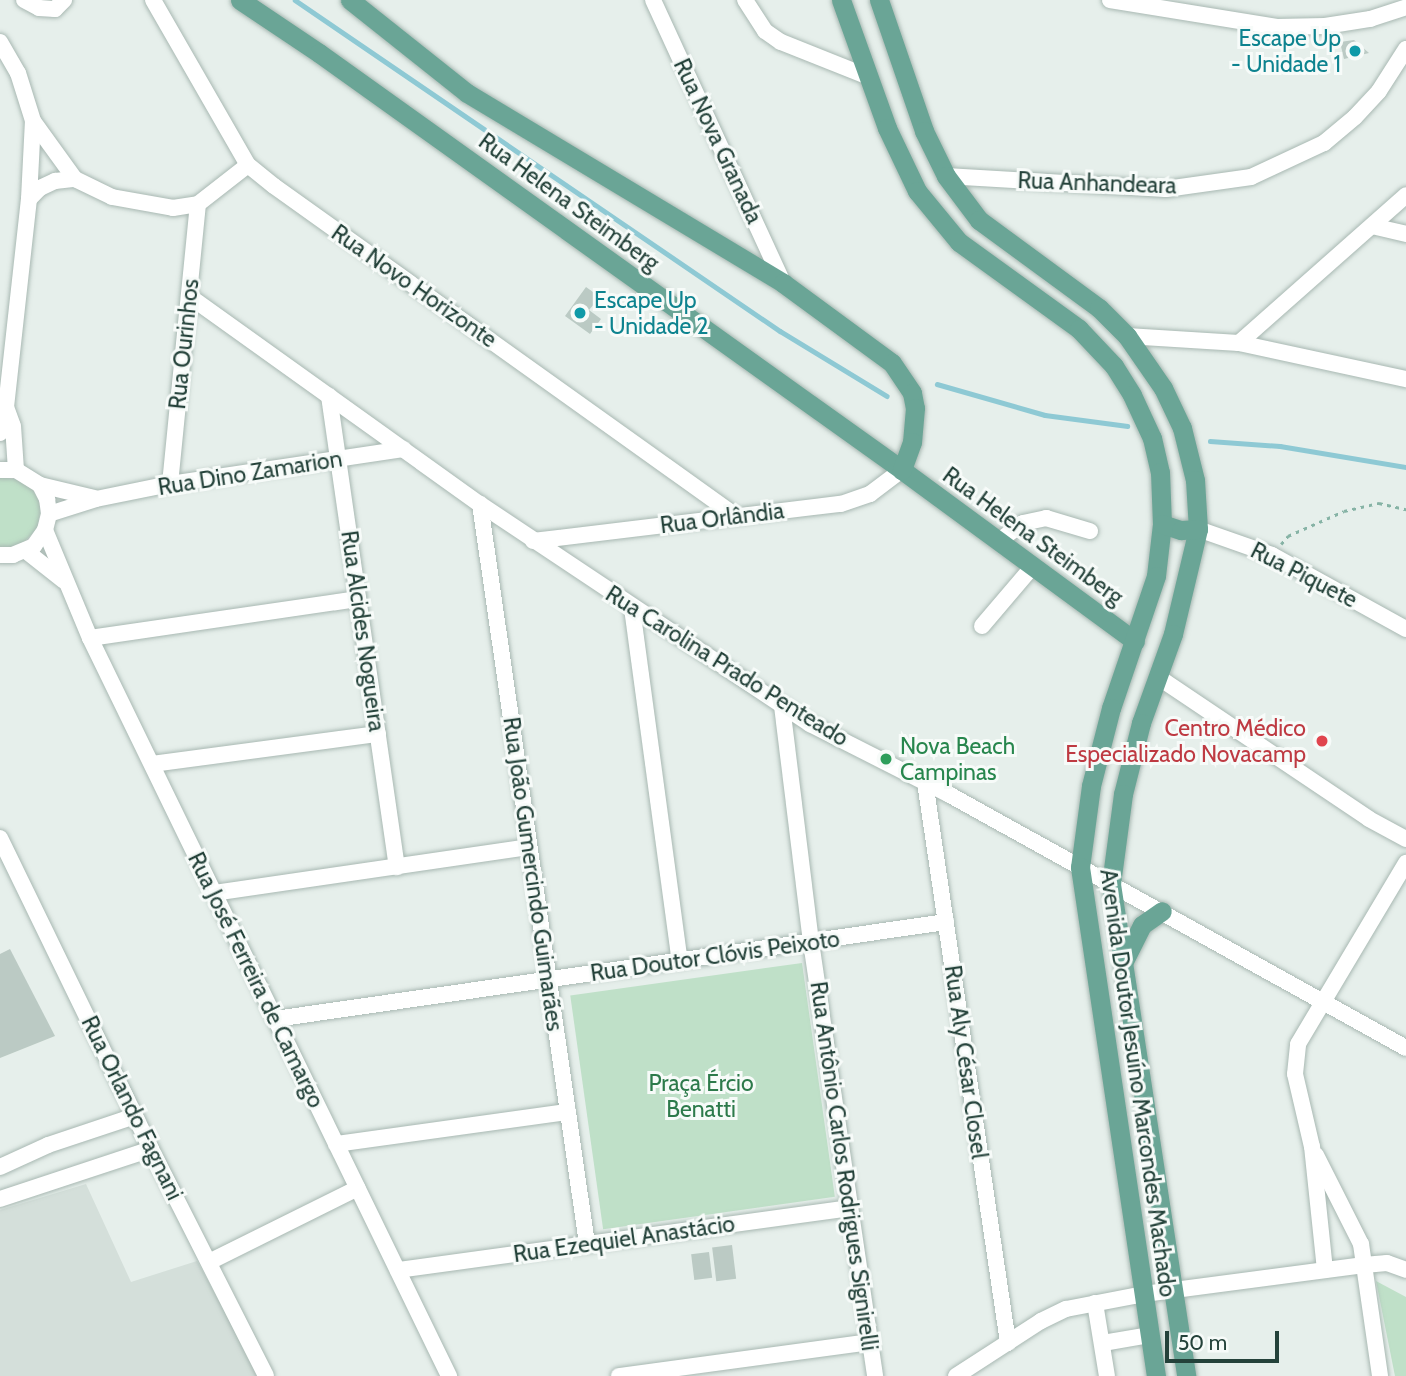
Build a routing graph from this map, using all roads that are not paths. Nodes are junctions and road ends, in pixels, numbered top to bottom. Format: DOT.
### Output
graph roads {
  1 [pos="24,0"];
  2 [pos="64,0"];
  3 [pos="153,0"];
  4 [pos="240,0"];
  5 [pos="350,0"];
  6 [pos="653,0"];
  7 [pos="745,0"];
  8 [pos="841,0"];
  9 [pos="879,0"];
  10 [pos="1110,0"];
  11 [pos="1406,7"];
  12 [pos="0,42"];
  13 [pos="1406,49"];
  14 [pos="869,77"];
  15 [pos="33,121"];
  16 [pos="248,165"];
  17 [pos="946,176"];
  18 [pos="75,179"];
  19 [pos="1406,195"];
  20 [pos="29,199"];
  21 [pos="198,204"];
  22 [pos="1372,226"];
  23 [pos="1406,234"];
  24 [pos="783,283"];
  25 [pos="190,296"];
  26 [pos="1110,318"];
  27 [pos="1127,336"];
  28 [pos="1090,340"];
  29 [pos="1239,343"];
  30 [pos="1406,379"];
  31 [pos="329,396"];
  32 [pos="6,407"];
  33 [pos="0,433"];
  34 [pos="403,449"];
  35 [pos="338,459"];
  36 [pos="8,470"];
  37 [pos="902,470"];
  38 [pos="170,484"];
  39 [pos="40,485"];
  40 [pos="96,499"];
  41 [pos="480,504"];
  42 [pos="736,516"];
  43 [pos="47,522"];
  44 [pos="1162,524"];
  45 [pos="1198,528"];
  46 [pos="1090,531"];
  47 [pos="534,541"];
  48 [pos="999,541"];
  49 [pos="26,551"];
  50 [pos="0,555"];
  51 [pos="1033,566"];
  52 [pos="65,583"];
  53 [pos="358,599"];
  54 [pos="632,608"];
  55 [pos="982,626"];
  56 [pos="1406,629"];
  57 [pos="90,638"];
  58 [pos="1135,641"];
  59 [pos="1158,677"];
  60 [pos="782,706"];
  61 [pos="378,734"];
  62 [pos="152,764"];
  63 [pos="925,782"];
  64 [pos="1091,786"];
  65 [pos="1123,794"];
  66 [pos="0,838"];
  67 [pos="1406,839"];
  68 [pos="529,847"];
  69 [pos="1406,863"];
  70 [pos="397,867"];
  71 [pos="1080,867"];
  72 [pos="1111,884"];
  73 [pos="214,893"];
  74 [pos="1162,911"];
  75 [pos="946,922"];
  76 [pos="811,942"];
  77 [pos="680,961"];
  78 [pos="1124,962"];
  79 [pos="549,981"];
  80 [pos="1320,1003"];
  81 [pos="275,1018"];
  82 [pos="1406,1048"];
  83 [pos="568,1112"];
  84 [pos="135,1116"];
  85 [pos="336,1144"];
  86 [pos="1312,1147"];
  87 [pos="151,1149"];
  88 [pos="0,1167"];
  89 [pos="358,1188"];
  90 [pos="0,1199"];
  91 [pos="850,1208"];
  92 [pos="587,1244"];
  93 [pos="209,1262"];
  94 [pos="1364,1265"];
  95 [pos="398,1270"];
  96 [pos="1325,1270"];
  97 [pos="1406,1270"];
  98 [pos="1174,1290"];
  99 [pos="1144,1294"];
  100 [pos="1095,1303"];
  101 [pos="1150,1335"];
  102 [pos="870,1342"];
  103 [pos="1007,1343"];
  104 [pos="1103,1343"];
  105 [pos="266,1376"];
  106 [pos="449,1376"];
  107 [pos="619,1376"];
  108 [pos="875,1376"];
  109 [pos="956,1376"];
  110 [pos="1107,1376"];
  111 [pos="1156,1376"];
  112 [pos="1186,1376"];
  113 [pos="1380,1376"];
  1 -- 2 [label="street"];
  3 -- 16 [label="street, Rua Novo Horizonte"];
  4 -- 37 [label="main road, Rua Helena Steimberg"];
  5 -- 24 [label="main road, Rua Helena Steimberg"];
  6 -- 24 [label="street, Rua Nova Granada"];
  7 -- 14 [label="street"];
  8 -- 14 [label="main road, Avenida Doutor Jesuíno Marcondes Machado"];
  9 -- 17 [label="main road, Avenida Doutor Jesuíno Marcondes Machado"];
  10 -- 11 [label="street"];
  12 -- 15 [label="street"];
  13 -- 17 [label="street, Rua Anhandeara"];
  14 -- 28 [label="main road, Avenida Doutor Jesuíno Marcondes Machado"];
  15 -- 18 [label="street"];
  15 -- 20 [label="street"];
  16 -- 21 [label="street"];
  16 -- 42 [label="street, Rua Novo Horizonte"];
  17 -- 26 [label="main road, Avenida Doutor Jesuíno Marcondes Machado"];
  18 -- 20 [label="street"];
  18 -- 21 [label="street"];
  19 -- 22 [label="street"];
  20 -- 32 [label="street"];
  21 -- 25 [label="street, Rua Ourinhos"];
  22 -- 23 [label="street"];
  22 -- 29 [label="street"];
  24 -- 37 [label="main road, Rua Helena Steimberg"];
  25 -- 31 [label="street, Rua Carolina Prado Penteado"];
  25 -- 38 [label="street, Rua Ourinhos"];
  26 -- 27 [label="main road, Avenida Doutor Jesuíno Marcondes Machado"];
  26 -- 28 [label="main road"];
  27 -- 29 [label="street"];
  27 -- 45 [label="main road, Avenida Doutor Jesuíno Marcondes Machado"];
  28 -- 44 [label="main road, Avenida Doutor Jesuíno Marcondes Machado"];
  29 -- 30 [label="street"];
  31 -- 34 [label="street, Rua Carolina Prado Penteado"];
  31 -- 35 [label="street, Rua Alcides Nogueira"];
  32 -- 33 [label="street"];
  32 -- 36 [label="street"];
  34 -- 35 [label="street, Rua Dino Zamarion"];
  34 -- 41 [label="street, Rua Carolina Prado Penteado"];
  35 -- 38 [label="street, Rua Dino Zamarion"];
  35 -- 53 [label="street, Rua Alcides Nogueira"];
  36 -- 39 [label="street, Rua Dino Zamarion"];
  37 -- 42 [label="street, Rua Orlândia"];
  37 -- 48 [label="main road, Rua Helena Steimberg"];
  38 -- 40 [label="street, Rua Dino Zamarion"];
  39 -- 40 [label="street, Rua Dino Zamarion"];
  39 -- 43 [label="street, Rua José Ferreira de Camargo"];
  40 -- 43 [label="street, Rua Dino Zamarion"];
  41 -- 47 [label="street, Rua Carolina Prado Penteado"];
  41 -- 68 [label="street, Rua João Gumercindo Guimarães"];
  42 -- 47 [label="street, Rua Orlândia"];
  43 -- 49 [label="street"];
  43 -- 52 [label="street, Rua José Ferreira de Camargo"];
  44 -- 45 [label="main road"];
  44 -- 58 [label="main road, Avenida Doutor Jesuíno Marcondes Machado"];
  45 -- 56 [label="street, Rua Piquete"];
  45 -- 59 [label="main road, Avenida Doutor Jesuíno Marcondes Machado"];
  46 -- 48 [label="street"];
  47 -- 54 [label="street, Rua Carolina Prado Penteado"];
  48 -- 51 [label="main road, Rua Helena Steimberg"];
  49 -- 50 [label="street"];
  49 -- 52 [label="street, Rua José Ferreira de Camargo"];
  51 -- 55 [label="street"];
  51 -- 58 [label="main road, Rua Helena Steimberg"];
  52 -- 57 [label="street, Rua José Ferreira de Camargo"];
  53 -- 57 [label="street"];
  53 -- 61 [label="street, Rua Alcides Nogueira"];
  54 -- 60 [label="street, Rua Carolina Prado Penteado"];
  54 -- 77 [label="street"];
  57 -- 62 [label="street, Rua José Ferreira de Camargo"];
  58 -- 64 [label="main road, Avenida Doutor Jesuíno Marcondes Machado"];
  59 -- 65 [label="main road, Avenida Doutor Jesuíno Marcondes Machado"];
  59 -- 67 [label="street"];
  60 -- 63 [label="street, Rua Carolina Prado Penteado"];
  60 -- 76 [label="street, Rua Antônio Carlos Rodrigues Signirelli"];
  61 -- 62 [label="street"];
  61 -- 70 [label="street, Rua Alcides Nogueira"];
  62 -- 73 [label="street, Rua José Ferreira de Camargo"];
  63 -- 71 [label="street, Rua Carolina Prado Penteado"];
  63 -- 75 [label="street, Rua Aly César Closel"];
  64 -- 65 [label="main road"];
  64 -- 71 [label="main road, Avenida Doutor Jesuíno Marcondes Machado"];
  65 -- 72 [label="main road, Avenida Doutor Jesuíno Marcondes Machado"];
  66 -- 84 [label="street, Rua Orlando Fagnani"];
  68 -- 70 [label="street"];
  68 -- 79 [label="street, Rua João Gumercindo Guimarães"];
  69 -- 80 [label="street"];
  70 -- 73 [label="street"];
  71 -- 72 [label="street, Rua Carolina Prado Penteado"];
  71 -- 99 [label="main road, Avenida Doutor Jesuíno Marcondes Machado"];
  72 -- 74 [label="street, Rua Carolina Prado Penteado"];
  72 -- 78 [label="main road, Avenida Doutor Jesuíno Marcondes Machado"];
  73 -- 81 [label="street, Rua José Ferreira de Camargo"];
  74 -- 78 [label="main road"];
  74 -- 80 [label="street, Rua Carolina Prado Penteado"];
  75 -- 76 [label="street, Rua Doutor Clóvis Peixoto"];
  75 -- 103 [label="street, Rua Aly César Closel"];
  76 -- 77 [label="street, Rua Doutor Clóvis Peixoto"];
  76 -- 91 [label="street, Rua Antônio Carlos Rodrigues Signirelli"];
  77 -- 79 [label="street, Rua Doutor Clóvis Peixoto"];
  78 -- 98 [label="main road, Avenida Doutor Jesuíno Marcondes Machado"];
  79 -- 81 [label="street, Rua Doutor Clóvis Peixoto"];
  79 -- 83 [label="street, Rua João Gumercindo Guimarães"];
  80 -- 82 [label="street, Rua Carolina Prado Penteado"];
  80 -- 86 [label="street"];
  81 -- 85 [label="street, Rua José Ferreira de Camargo"];
  83 -- 85 [label="street"];
  83 -- 92 [label="street, Rua João Gumercindo Guimarães"];
  84 -- 87 [label="street, Rua Orlando Fagnani"];
  84 -- 88 [label="street"];
  85 -- 89 [label="street, Rua José Ferreira de Camargo"];
  86 -- 94 [label="street"];
  86 -- 96 [label="street"];
  87 -- 90 [label="street"];
  87 -- 93 [label="street, Rua Orlando Fagnani"];
  89 -- 93 [label="street"];
  89 -- 95 [label="street, Rua José Ferreira de Camargo"];
  91 -- 92 [label="street, Rua Ezequiel Anastácio"];
  91 -- 102 [label="street, Rua Antônio Carlos Rodrigues Signirelli"];
  92 -- 95 [label="street, Rua Ezequiel Anastácio"];
  93 -- 105 [label="street, Rua Orlando Fagnani"];
  94 -- 96 [label="street"];
  94 -- 97 [label="street"];
  94 -- 113 [label="street"];
  95 -- 106 [label="street, Rua José Ferreira de Camargo"];
  96 -- 98 [label="street"];
  98 -- 99 [label="street"];
  98 -- 112 [label="main road, Avenida Doutor Jesuíno Marcondes Machado"];
  99 -- 100 [label="street"];
  99 -- 101 [label="main road, Avenida Doutor Jesuíno Marcondes Machado"];
  100 -- 103 [label="street"];
  100 -- 104 [label="street"];
  101 -- 104 [label="street"];
  101 -- 111 [label="main road, Avenida Doutor Jesuíno Marcondes Machado"];
  102 -- 107 [label="street"];
  102 -- 108 [label="street, Rua Antônio Carlos Rodrigues Signirelli"];
  103 -- 109 [label="street"];
  104 -- 110 [label="street"];
}
